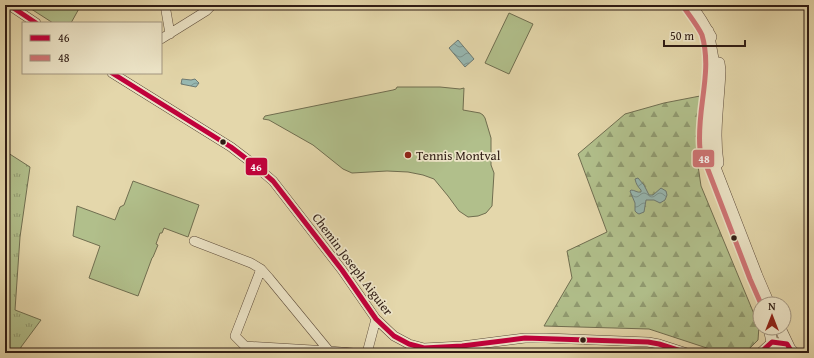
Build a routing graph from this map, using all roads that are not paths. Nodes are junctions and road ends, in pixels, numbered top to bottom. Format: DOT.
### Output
graph roads {
  1 [pos="9,5"];
  2 [pos="165,5"];
  3 [pos="212,5"];
  4 [pos="691,5"];
  5 [pos="34,22"];
  6 [pos="170,34"];
  7 [pos="162,39"];
  8 [pos="114,74"];
  9 [pos="194,241"];
  10 [pos="261,270"];
  11 [pos="757,276"];
  12 [pos="761,296"];
  13 [pos="766,296"];
  14 [pos="376,319"];
  15 [pos="771,336"];
  16 [pos="783,336"];
  17 [pos="772,342"];
  18 [pos="329,350"];
  19 [pos="788,350"];
  20 [pos="353,353"];
  21 [pos="367,353"];
  22 [pos="688,353"];
  23 [pos="760,353"];
  1 -- 5 [label="street"];
  2 -- 6 [label="street"];
  3 -- 6 [label="street"];
  4 -- 11 [label="street"];
  6 -- 7 [label="street"];
  8 -- 14 [label="street, Chemin Joseph Aiguier"];
  9 -- 10 [label="street"];
  10 -- 18 [label="street"];
  10 -- 18 [label="street"];
  11 -- 12 [label="street"];
  11 -- 13 [label="street"];
  14 -- 21 [label="street"];
  14 -- 22 [label="street, Chemin Joseph Aiguier"];
  15 -- 17 [label="street"];
  16 -- 19 [label="street"];
  17 -- 19 [label="street"];
  17 -- 23 [label="street"];
  18 -- 20 [label="street"];
}
